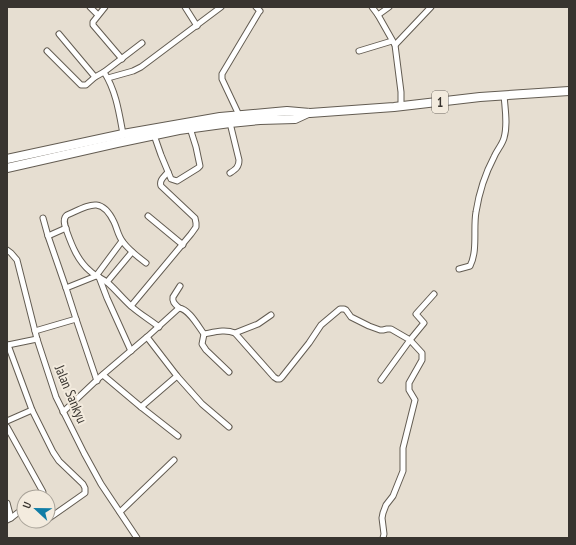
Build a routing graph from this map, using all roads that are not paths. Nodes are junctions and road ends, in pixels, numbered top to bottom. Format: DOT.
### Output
graph roads {
  1 [pos="90,7"];
  2 [pos="105,7"];
  3 [pos="185,7"];
  4 [pos="221,7"];
  5 [pos="256,7"];
  6 [pos="372,7"];
  7 [pos="389,7"];
  8 [pos="431,7"];
  9 [pos="98,15"];
  10 [pos="378,15"];
  11 [pos="197,26"];
  12 [pos="59,34"];
  13 [pos="142,43"];
  14 [pos="394,43"];
  15 [pos="47,51"];
  16 [pos="359,51"];
  17 [pos="122,59"];
  18 [pos="104,72"];
  19 [pos="95,77"];
  20 [pos="108,78"];
  21 [pos="569,90"];
  22 [pos="504,96"];
  23 [pos="401,106"];
  24 [pos="310,112"];
  25 [pos="239,116"];
  26 [pos="230,123"];
  27 [pos="190,128"];
  28 [pos="123,134"];
  29 [pos="154,135"];
  30 [pos="7,160"];
  31 [pos="7,168"];
  32 [pos="168,172"];
  33 [pos="230,173"];
  34 [pos="148,216"];
  35 [pos="42,218"];
  36 [pos="66,228"];
  37 [pos="48,236"];
  38 [pos="122,241"];
  39 [pos="183,245"];
  40 [pos="7,250"];
  41 [pos="132,252"];
  42 [pos="146,263"];
  43 [pos="459,268"];
  44 [pos="98,276"];
  45 [pos="107,282"];
  46 [pos="180,286"];
  47 [pos="66,288"];
  48 [pos="434,294"];
  49 [pos="131,306"];
  50 [pos="179,308"];
  51 [pos="271,315"];
  52 [pos="76,319"];
  53 [pos="158,327"];
  54 [pos="35,331"];
  55 [pos="204,334"];
  56 [pos="235,334"];
  57 [pos="147,337"];
  58 [pos="37,339"];
  59 [pos="410,340"];
  60 [pos="8,345"];
  61 [pos="131,351"];
  62 [pos="229,372"];
  63 [pos="103,375"];
  64 [pos="177,376"];
  65 [pos="381,380"];
  66 [pos="97,381"];
  67 [pos="141,407"];
  68 [pos="32,410"];
  69 [pos="63,412"];
  70 [pos="7,421"];
  71 [pos="7,427"];
  72 [pos="229,428"];
  73 [pos="178,436"];
  74 [pos="174,460"];
  75 [pos="40,489"];
  76 [pos="7,503"];
  77 [pos="120,512"];
  78 [pos="56,513"];
  79 [pos="9,519"];
  80 [pos="137,538"];
  81 [pos="383,538"];
  1 -- 9 [label="street"];
  2 -- 9 [label="street"];
  3 -- 11 [label="street"];
  4 -- 11 [label="street"];
  5 -- 25 [label="street"];
  6 -- 10 [label="street"];
  7 -- 10 [label="street"];
  8 -- 14 [label="street"];
  9 -- 17 [label="street"];
  10 -- 14 [label="street"];
  11 -- 20 [label="street"];
  12 -- 19 [label="street"];
  13 -- 17 [label="street"];
  14 -- 16 [label="street"];
  14 -- 23 [label="street"];
  15 -- 19 [label="street"];
  17 -- 18 [label="street"];
  18 -- 19 [label="street"];
  18 -- 20 [label="street"];
  20 -- 28 [label="street"];
  21 -- 22 [label="highway, 1"];
  22 -- 23 [label="highway, 1"];
  22 -- 43 [label="street"];
  23 -- 24 [label="highway, 1"];
  24 -- 25 [label="highway, 1"];
  24 -- 26 [label="highway, 1"];
  25 -- 28 [label="highway, 1"];
  26 -- 27 [label="highway, 1"];
  26 -- 33 [label="street"];
  27 -- 29 [label="highway, 1"];
  27 -- 32 [label="street"];
  28 -- 30 [label="highway, 1"];
  29 -- 31 [label="highway, 1"];
  29 -- 32 [label="street"];
  32 -- 39 [label="street"];
  34 -- 39 [label="street"];
  35 -- 37 [label="street"];
  36 -- 37 [label="street"];
  36 -- 38 [label="street"];
  36 -- 44 [label="street"];
  37 -- 47 [label="street"];
  38 -- 41 [label="street"];
  38 -- 44 [label="street"];
  39 -- 49 [label="street"];
  40 -- 54 [label="street, Jalan Sankyu"];
  41 -- 42 [label="street"];
  41 -- 45 [label="street"];
  44 -- 45 [label="street"];
  44 -- 47 [label="street"];
  44 -- 61 [label="street"];
  45 -- 49 [label="street"];
  46 -- 50 [label="street"];
  47 -- 52 [label="street"];
  48 -- 59 [label="street"];
  49 -- 53 [label="street"];
  50 -- 53 [label="street"];
  50 -- 55 [label="street"];
  51 -- 56 [label="street"];
  52 -- 54 [label="street"];
  52 -- 66 [label="street"];
  53 -- 57 [label="street"];
  54 -- 58 [label="street, Jalan Sankyu"];
  55 -- 56 [label="street"];
  55 -- 62 [label="street"];
  56 -- 59 [label="street"];
  57 -- 61 [label="street"];
  57 -- 64 [label="street"];
  58 -- 60 [label="street"];
  58 -- 69 [label="street, Jalan Sankyu"];
  59 -- 65 [label="street"];
  59 -- 81 [label="street"];
  60 -- 68 [label="street"];
  61 -- 63 [label="street"];
  63 -- 66 [label="street"];
  63 -- 67 [label="street"];
  64 -- 67 [label="street"];
  64 -- 72 [label="street"];
  66 -- 69 [label="street"];
  67 -- 73 [label="street"];
  68 -- 70 [label="street"];
  68 -- 78 [label="street"];
  69 -- 77 [label="street, Jalan Sankyu"];
  71 -- 75 [label="street"];
  74 -- 77 [label="street"];
  76 -- 79 [label="street"];
  77 -- 80 [label="street, Jalan Sankyu"];
}
